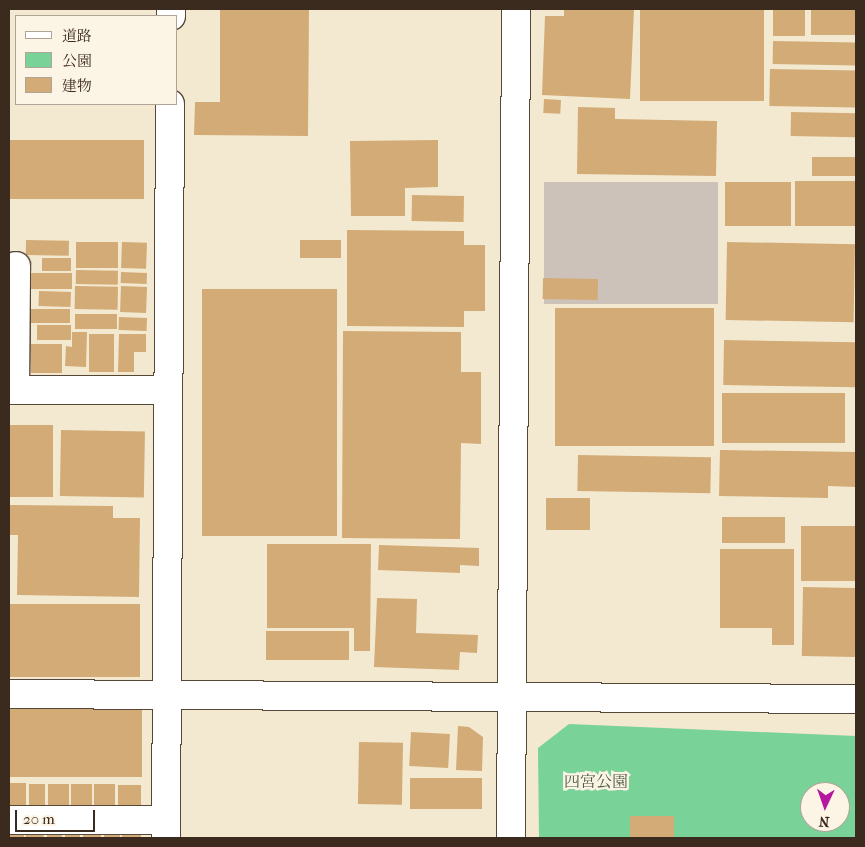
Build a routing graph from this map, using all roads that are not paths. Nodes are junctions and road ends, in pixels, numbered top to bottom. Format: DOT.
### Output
graph roads {
  1 [pos="516,9"];
  2 [pos="170,105"];
  3 [pos="16,266"];
  4 [pos="12,390"];
  5 [pos="168,390"];
  6 [pos="9,694"];
  7 [pos="166,696"];
  8 [pos="511,697"];
  9 [pos="856,698"];
  10 [pos="9,820"];
  11 [pos="166,829"];
  12 [pos="511,838"];
  1 -- 8 [label="street"];
  2 -- 5 [label="street"];
  3 -- 4 [label="street"];
  4 -- 5 [label="street"];
  5 -- 7 [label="street"];
  6 -- 7 [label="street"];
  7 -- 8 [label="street"];
  7 -- 11 [label="street"];
  8 -- 9 [label="street"];
  8 -- 12 [label="street"];
  10 -- 11 [label="street"];
}
